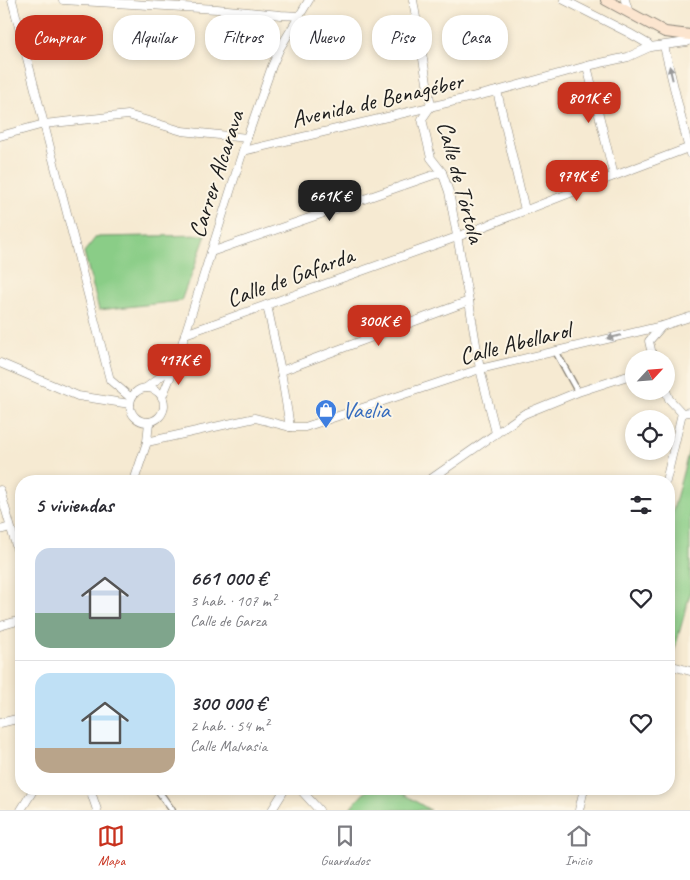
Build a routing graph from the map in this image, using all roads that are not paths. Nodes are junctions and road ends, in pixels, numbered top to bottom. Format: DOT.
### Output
graph roads {
  1 [pos="12,0"];
  2 [pos="63,0"];
  3 [pos="308,0"];
  4 [pos="413,0"];
  5 [pos="564,0"];
  6 [pos="606,0"];
  7 [pos="625,0"];
  8 [pos="629,13"];
  9 [pos="300,15"];
  10 [pos="290,16"];
  11 [pos="290,31"];
  12 [pos="690,35"];
  13 [pos="690,40"];
  14 [pos="664,46"];
  15 [pos="650,47"];
  16 [pos="586,66"];
  17 [pos="497,91"];
  18 [pos="431,106"];
  19 [pos="44,124"];
  20 [pos="687,126"];
  21 [pos="0,136"];
  22 [pos="247,138"];
  23 [pos="243,151"];
  24 [pos="689,151"];
  25 [pos="442,172"];
  26 [pos="614,176"];
  27 [pos="525,210"];
  28 [pos="457,237"];
  29 [pos="211,252"];
  30 [pos="469,302"];
  31 [pos="267,305"];
  32 [pos="690,316"];
  33 [pos="662,326"];
  34 [pos="185,334"];
  35 [pos="651,350"];
  36 [pos="556,352"];
  37 [pos="0,363"];
  38 [pos="175,366"];
  39 [pos="480,369"];
  40 [pos="282,371"];
  41 [pos="625,377"];
  42 [pos="146,388"];
  43 [pos="578,392"];
  44 [pos="162,398"];
  45 [pos="671,400"];
  46 [pos="131,401"];
  47 [pos="686,412"];
  48 [pos="148,422"];
  49 [pos="290,426"];
  50 [pos="496,433"];
  51 [pos="147,442"];
  52 [pos="136,475"];
  53 [pos="436,475"];
  54 [pos="668,475"];
  55 [pos="0,490"];
  56 [pos="10,527"];
  57 [pos="0,530"];
  58 [pos="15,543"];
  59 [pos="15,622"];
  60 [pos="0,626"];
  61 [pos="675,667"];
  62 [pos="690,671"];
  63 [pos="15,719"];
  64 [pos="0,723"];
  65 [pos="30,795"];
  66 [pos="92,795"];
  67 [pos="162,795"];
  68 [pos="281,795"];
  69 [pos="305,795"];
  70 [pos="583,795"];
  71 [pos="22,810"];
  72 [pos="97,810"];
  73 [pos="172,810"];
  74 [pos="272,810"];
  75 [pos="319,810"];
  76 [pos="579,810"];
  1 -- 19 [label="street"];
  2 -- 10 [label="street"];
  3 -- 9 [label="street, Carrer Alcarava"];
  4 -- 18 [label="street, Calle de Tórtola"];
  5 -- 15 [label="street"];
  6 -- 8 [label="main road"];
  7 -- 8 [label="street"];
  8 -- 12 [label="main road"];
  11 -- 22 [label="street, Carrer Alcarava"];
  13 -- 14 [label="street, Avenida de Benagéber"];
  14 -- 15 [label="street, Avenida de Benagéber"];
  20 -- 14 [label="street, one-way"];
  15 -- 16 [label="street, Avenida de Benagéber"];
  16 -- 17 [label="street, Avenida de Benagéber"];
  16 -- 26 [label="street"];
  17 -- 18 [label="street, Avenida de Benagéber"];
  17 -- 27 [label="street"];
  18 -- 23 [label="street, Avenida de Benagéber"];
  18 -- 25 [label="street, Calle de Tórtola"];
  19 -- 21 [label="street"];
  19 -- 22 [label="street"];
  19 -- 46 [label="street"];
  20 -- 24 [label="street"];
  22 -- 23 [label="street, Carrer Alcarava"];
  23 -- 29 [label="street, Carrer Alcarava"];
  24 -- 26 [label="street, Calle de Gafarda"];
  25 -- 28 [label="street, Calle de Tórtola"];
  25 -- 29 [label="street"];
  26 -- 27 [label="street, Calle de Gafarda"];
  27 -- 28 [label="street, Calle de Gafarda"];
  28 -- 30 [label="street, Calle de Tórtola"];
  28 -- 31 [label="street, Calle de Gafarda"];
  29 -- 34 [label="street, Carrer Alcarava"];
  30 -- 39 [label="street, Calle de Tórtola"];
  30 -- 40 [label="street"];
  31 -- 34 [label="street, Calle de Gafarda"];
  31 -- 40 [label="street"];
  32 -- 33 [label="street, Calle Abellarol"];
  33 -- 35 [label="street"];
  33 -- 36 [label="street, Calle Abellarol, one-way"];
  34 -- 38 [label="street, Carrer Alcarava"];
  36 -- 39 [label="street, Calle Abellarol"];
  36 -- 43 [label="street"];
  37 -- 46 [label="street"];
  38 -- 42 [label="street"];
  38 -- 44 [label="street, Carrer Alcarava"];
  39 -- 49 [label="street, Calle Abellarol"];
  39 -- 50 [label="street, Calle de Tórtola"];
  40 -- 49 [label="street"];
  41 -- 43 [label="street"];
  42 -- 44 [label="street"];
  42 -- 46 [label="street"];
  43 -- 50 [label="street"];
  44 -- 48 [label="street"];
  45 -- 47 [label="street"];
  46 -- 48 [label="street"];
  47 -- 54 [label="street"];
  48 -- 51 [label="street"];
  49 -- 51 [label="street, Calle Abellarol"];
  50 -- 53 [label="street"];
  51 -- 52 [label="street"];
  55 -- 56 [label="street"];
  56 -- 57 [label="street"];
  56 -- 58 [label="street"];
  59 -- 60 [label="street"];
  61 -- 62 [label="street"];
  63 -- 64 [label="street"];
  65 -- 71 [label="street"];
  66 -- 72 [label="street"];
  67 -- 73 [label="street"];
  68 -- 74 [label="street"];
  69 -- 75 [label="street"];
  70 -- 76 [label="street"];
}
